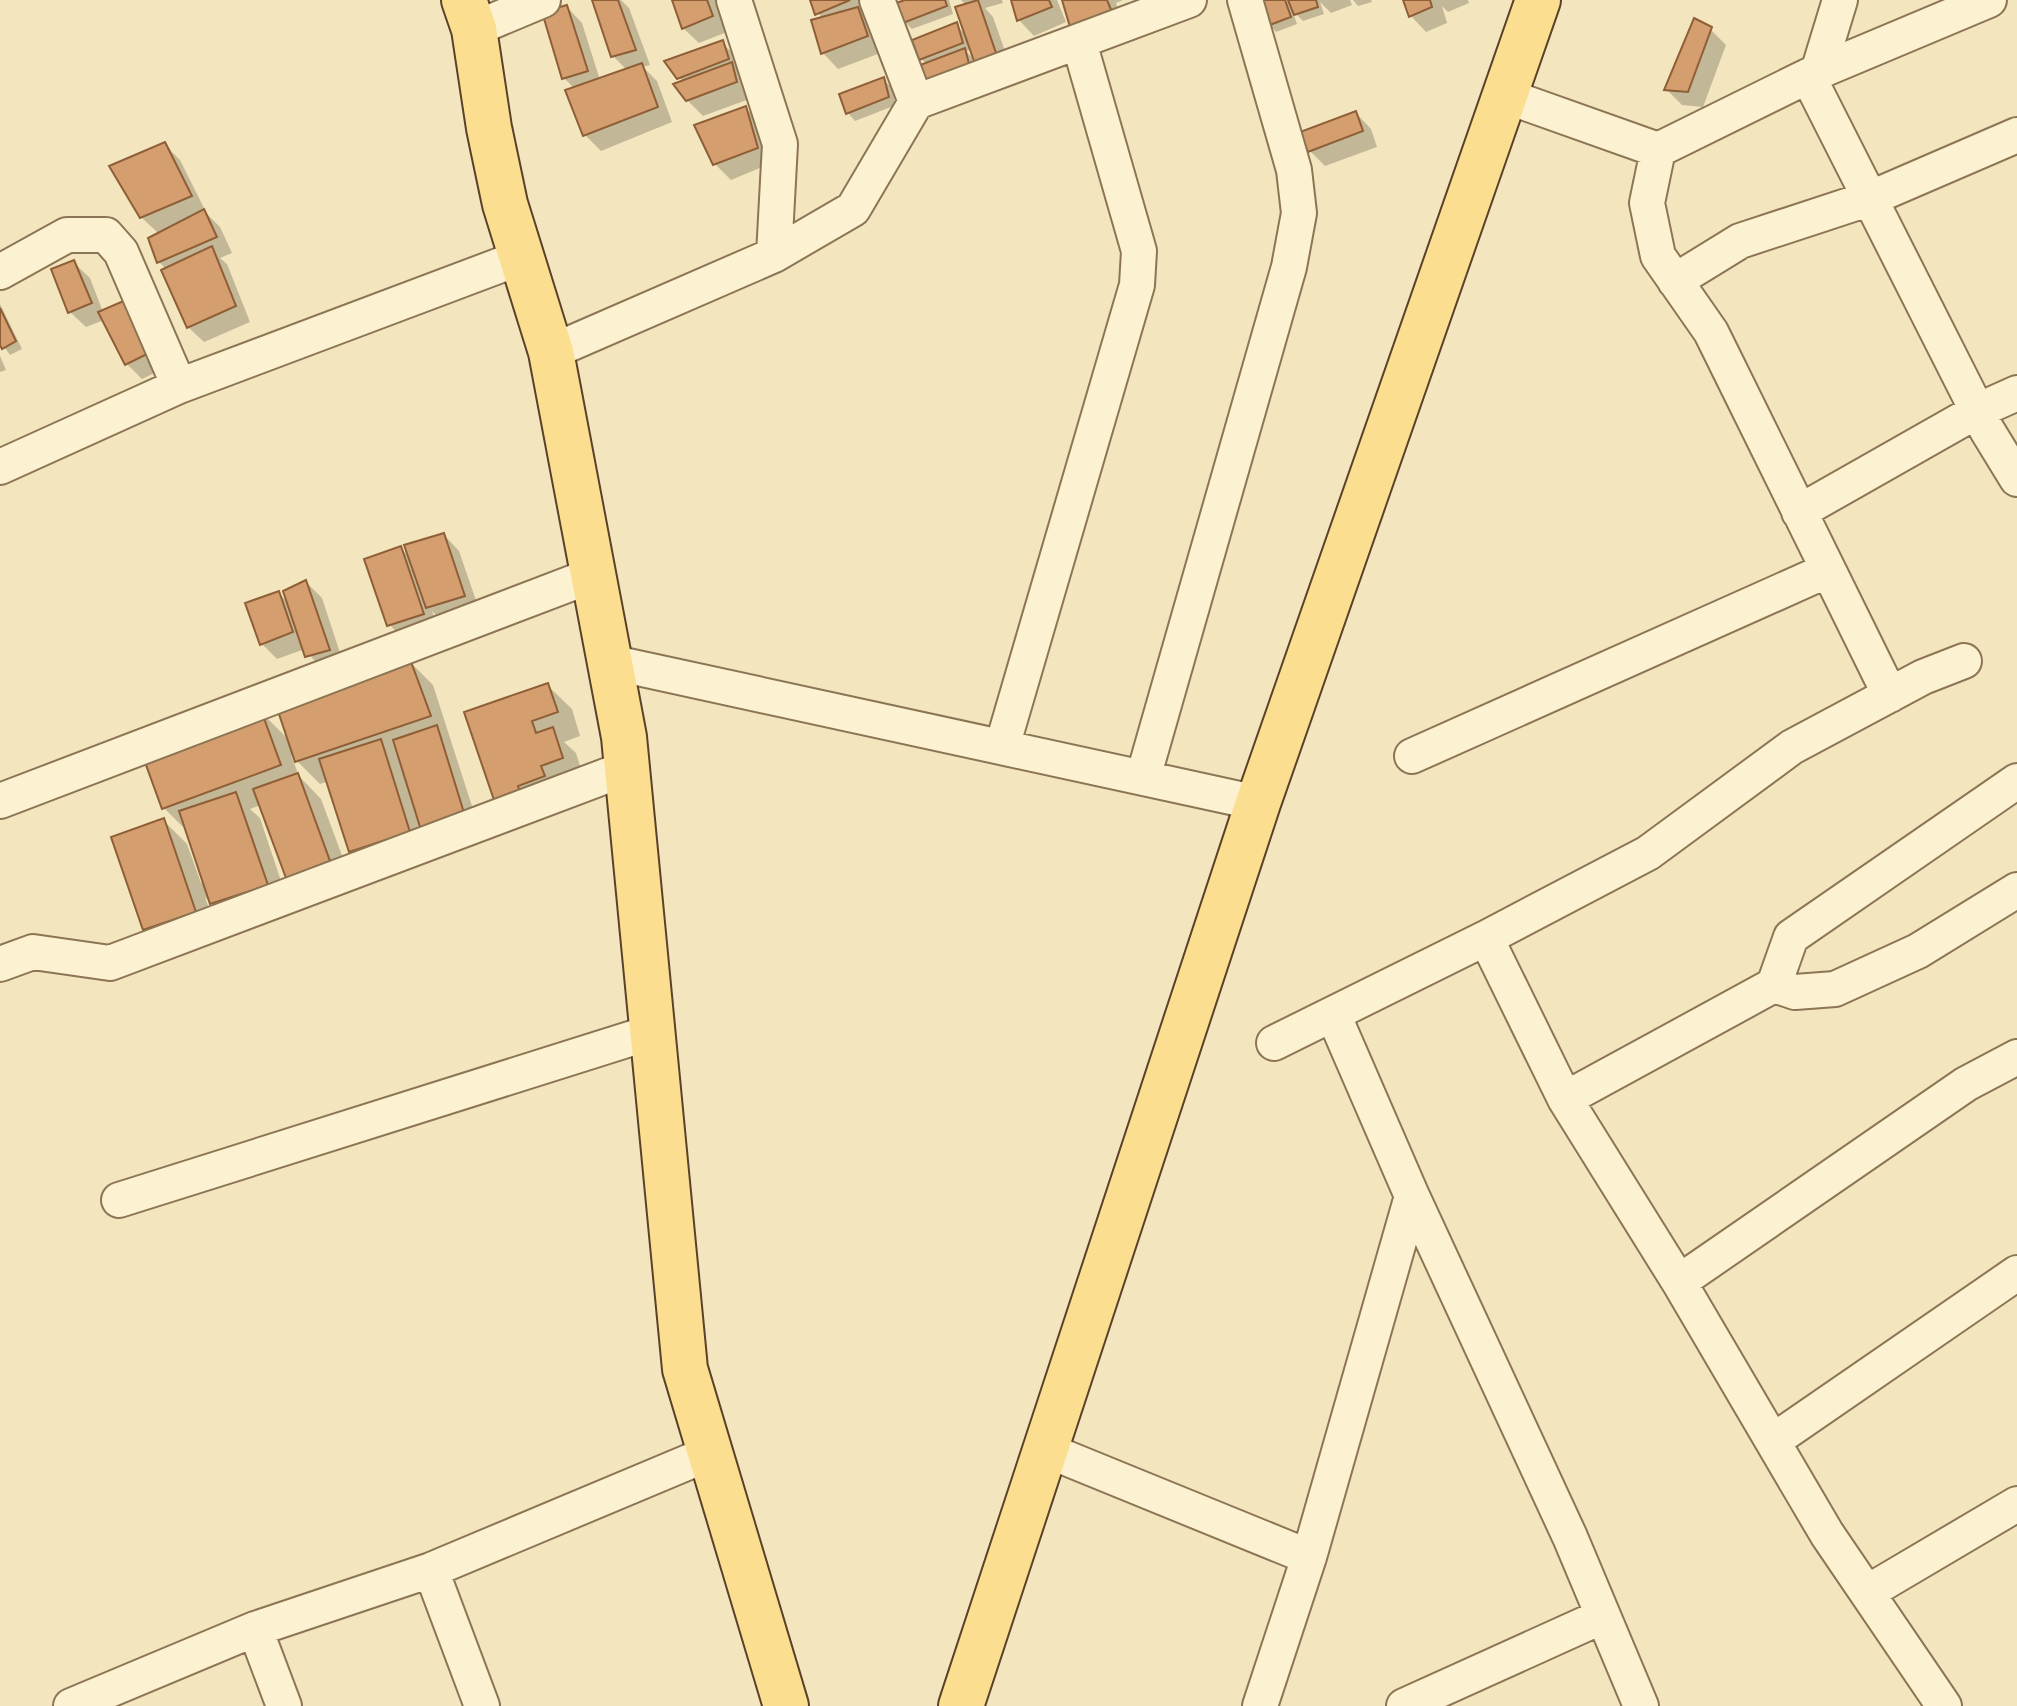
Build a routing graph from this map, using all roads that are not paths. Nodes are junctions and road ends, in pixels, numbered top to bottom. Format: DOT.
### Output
graph roads {
  1 [pos="543,0"];
  2 [pos="734,0"];
  3 [pos="877,0"];
  4 [pos="1189,0"];
  5 [pos="1245,0"];
  6 [pos="1538,0"];
  7 [pos="1840,0"];
  8 [pos="1989,0"];
  9 [pos="469,14"];
  10 [pos="1079,42"];
  11 [pos="1813,74"];
  12 [pos="1506,96"];
  13 [pos="916,102"];
  14 [pos="1609,133"];
  15 [pos="2017,135"];
  16 [pos="1658,150"];
  17 [pos="1871,198"];
  18 [pos="1647,203"];
  19 [pos="774,255"];
  20 [pos="522,257"];
  21 [pos="0,272"];
  22 [pos="1675,281"];
  23 [pos="551,352"];
  24 [pos="179,386"];
  25 [pos="2017,393"];
  26 [pos="1977,411"];
  27 [pos="0,467"];
  28 [pos="2017,479"];
  29 [pos="1799,512"];
  30 [pos="1828,570"];
  31 [pos="593,575"];
  32 [pos="1964,661"];
  33 [pos="610,662"];
  34 [pos="1890,695"];
  35 [pos="1002,747"];
  36 [pos="1412,756"];
  37 [pos="627,768"];
  38 [pos="1143,778"];
  39 [pos="2017,781"];
  40 [pos="0,801"];
  41 [pos="1258,803"];
  42 [pos="2017,890"];
  43 [pos="1486,938"];
  44 [pos="0,964"];
  45 [pos="1774,985"];
  46 [pos="1333,1014"];
  47 [pos="652,1032"];
  48 [pos="1274,1043"];
  49 [pos="2017,1057"];
  50 [pos="1565,1099"];
  51 [pos="1412,1196"];
  52 [pos="119,1200"];
  53 [pos="2017,1273"];
  54 [pos="1679,1282"];
  55 [pos="1773,1441"];
  56 [pos="1044,1449"];
  57 [pos="710,1453"];
  58 [pos="2017,1504"];
  59 [pos="1309,1557"];
  60 [pos="431,1570"];
  61 [pos="1868,1592"];
  62 [pos="1603,1616"];
  63 [pos="255,1629"];
  64 [pos="71,1706"];
  65 [pos="284,1706"];
  66 [pos="482,1706"];
  67 [pos="786,1706"];
  68 [pos="961,1706"];
  69 [pos="1260,1706"];
  70 [pos="1404,1706"];
  71 [pos="1641,1706"];
  72 [pos="1944,1706"];
  1 -- 9 [label="street"];
  2 -- 19 [label="street"];
  3 -- 13 [label="street"];
  4 -- 10 [label="street"];
  5 -- 38 [label="street"];
  6 -- 12 [label="main road"];
  7 -- 11 [label="street"];
  8 -- 11 [label="street"];
  9 -- 20 [label="main road"];
  10 -- 13 [label="street"];
  10 -- 35 [label="street"];
  11 -- 16 [label="street"];
  11 -- 17 [label="street"];
  12 -- 14 [label="street"];
  12 -- 41 [label="main road"];
  13 -- 19 [label="street"];
  14 -- 16 [label="street"];
  14 -- 18 [label="street"];
  15 -- 17 [label="street"];
  16 -- 18 [label="street"];
  17 -- 22 [label="street"];
  17 -- 26 [label="street"];
  18 -- 22 [label="street"];
  19 -- 23 [label="street"];
  20 -- 23 [label="main road"];
  20 -- 24 [label="street"];
  21 -- 24 [label="street"];
  22 -- 29 [label="street"];
  23 -- 31 [label="main road"];
  24 -- 27 [label="street"];
  25 -- 26 [label="street"];
  26 -- 28 [label="street"];
  26 -- 29 [label="street"];
  29 -- 30 [label="street"];
  30 -- 34 [label="street"];
  30 -- 36 [label="street"];
  31 -- 33 [label="main road"];
  31 -- 40 [label="street"];
  32 -- 34 [label="street"];
  33 -- 35 [label="street"];
  33 -- 37 [label="main road"];
  34 -- 43 [label="street"];
  35 -- 38 [label="street"];
  37 -- 44 [label="street"];
  37 -- 47 [label="main road"];
  38 -- 41 [label="street"];
  39 -- 45 [label="street"];
  41 -- 56 [label="main road"];
  42 -- 45 [label="street"];
  43 -- 46 [label="street"];
  43 -- 50 [label="street"];
  45 -- 50 [label="street"];
  46 -- 48 [label="street"];
  46 -- 51 [label="street"];
  47 -- 52 [label="street"];
  47 -- 57 [label="main road"];
  49 -- 54 [label="street"];
  50 -- 54 [label="street"];
  51 -- 59 [label="street"];
  51 -- 62 [label="street"];
  53 -- 55 [label="street"];
  54 -- 55 [label="street"];
  55 -- 61 [label="street"];
  56 -- 59 [label="street"];
  56 -- 68 [label="main road"];
  57 -- 60 [label="street"];
  57 -- 67 [label="main road"];
  58 -- 61 [label="street"];
  59 -- 69 [label="street"];
  60 -- 63 [label="street"];
  60 -- 66 [label="street"];
  61 -- 72 [label="street"];
  62 -- 70 [label="street"];
  62 -- 71 [label="street"];
  63 -- 64 [label="street"];
  63 -- 65 [label="street"];
}
